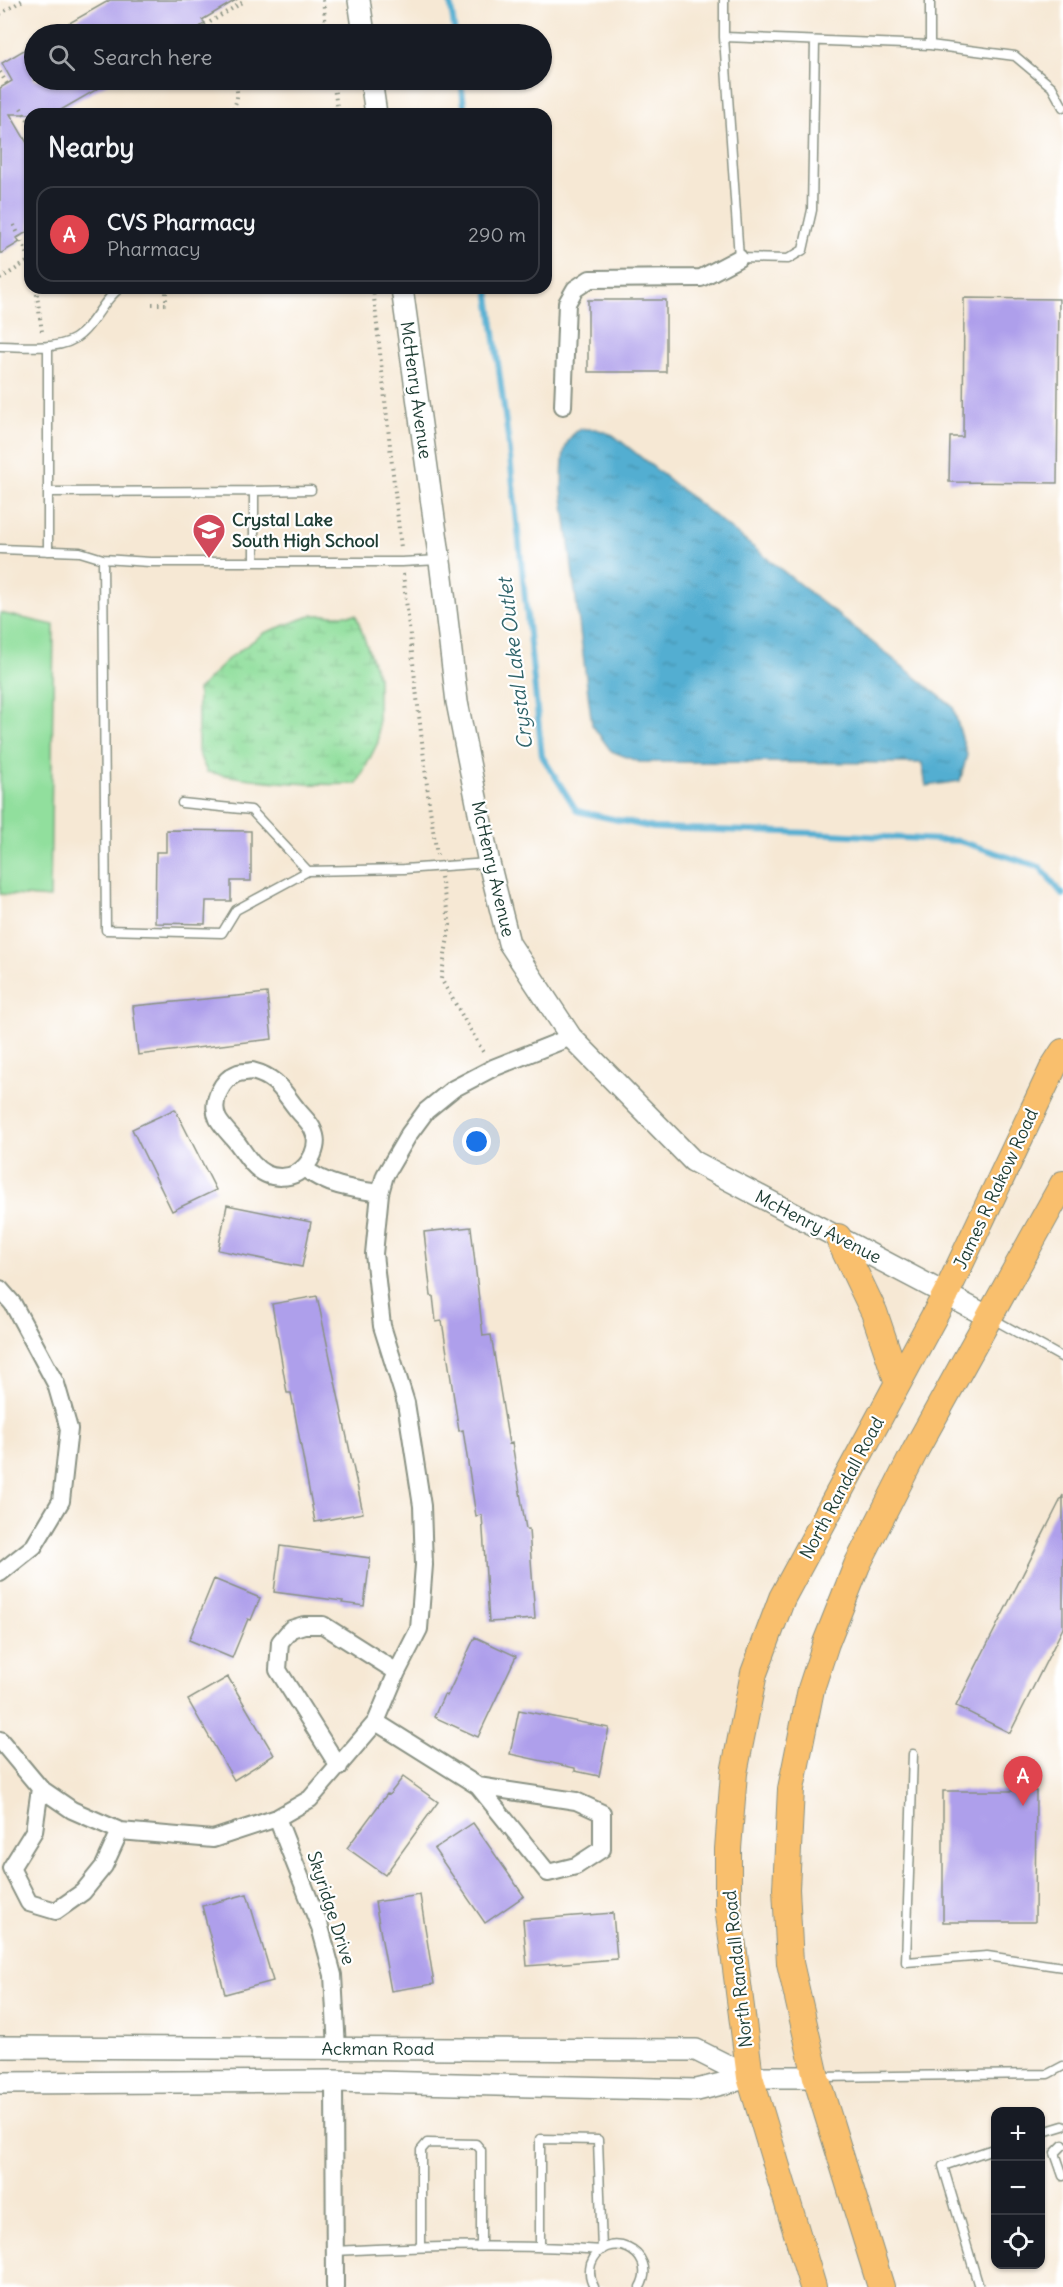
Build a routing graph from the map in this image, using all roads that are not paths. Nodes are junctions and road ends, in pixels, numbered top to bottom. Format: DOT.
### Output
graph roads {
  1 [pos="359,0"];
  2 [pos="724,0"];
  3 [pos="930,0"];
  4 [pos="363,24"];
  5 [pos="724,37"];
  6 [pos="815,40"];
  7 [pos="930,45"];
  8 [pos="372,90"];
  9 [pos="1063,107"];
  10 [pos="375,108"];
  11 [pos="739,258"];
  12 [pos="114,294"];
  13 [pos="403,294"];
  14 [pos="0,346"];
  15 [pos="48,346"];
  16 [pos="563,406"];
  17 [pos="311,490"];
  18 [pos="254,491"];
  19 [pos="48,492"];
  20 [pos="0,549"];
  21 [pos="48,551"];
  22 [pos="103,559"];
  23 [pos="440,560"];
  24 [pos="254,561"];
  25 [pos="182,803"];
  26 [pos="489,863"];
  27 [pos="308,872"];
  28 [pos="571,1037"];
  29 [pos="1063,1052"];
  30 [pos="304,1168"];
  31 [pos="1063,1184"];
  32 [pos="380,1193"];
  33 [pos="838,1237"];
  34 [pos="0,1289"];
  35 [pos="946,1294"];
  36 [pos="989,1317"];
  37 [pos="1063,1358"];
  38 [pos="898,1383"];
  39 [pos="0,1573"];
  40 [pos="397,1672"];
  41 [pos="376,1722"];
  42 [pos="0,1740"];
  43 [pos="913,1754"];
  44 [pos="339,1767"];
  45 [pos="478,1786"];
  46 [pos="40,1788"];
  47 [pos="278,1818"];
  48 [pos="120,1831"];
  49 [pos="1063,1967"];
  50 [pos="0,2047"];
  51 [pos="337,2049"];
  52 [pos="1063,2066"];
  53 [pos="750,2077"];
  54 [pos="816,2078"];
  55 [pos="333,2081"];
  56 [pos="0,2082"];
  57 [pos="1063,2126"];
  58 [pos="1045,2132"];
  59 [pos="1063,2145"];
  60 [pos="991,2150"];
  61 [pos="1063,2176"];
  62 [pos="481,2246"];
  63 [pos="540,2246"];
  64 [pos="421,2247"];
  65 [pos="602,2250"];
  66 [pos="336,2251"];
  67 [pos="335,2287"];
  68 [pos="594,2287"];
  69 [pos="640,2287"];
  70 [pos="813,2287"];
  71 [pos="881,2287"];
  72 [pos="979,2287"];
  1 -- 4 [label="street"];
  2 -- 5 [label="lane"];
  3 -- 7 [label="lane"];
  5 -- 6 [label="lane"];
  5 -- 11 [label="lane"];
  6 -- 7 [label="lane"];
  6 -- 11 [label="lane"];
  7 -- 9 [label="lane"];
  8 -- 10 [label="street"];
  11 -- 16 [label="street"];
  12 -- 15 [label="lane"];
  13 -- 23 [label="street, McHenry Avenue"];
  14 -- 15 [label="lane"];
  15 -- 19 [label="lane"];
  17 -- 18 [label="lane"];
  18 -- 19 [label="lane"];
  18 -- 24 [label="lane"];
  19 -- 21 [label="lane"];
  20 -- 21 [label="lane"];
  21 -- 22 [label="lane"];
  22 -- 24 [label="lane"];
  22 -- 27 [label="lane"];
  23 -- 24 [label="lane"];
  23 -- 26 [label="street, McHenry Avenue"];
  25 -- 27 [label="lane"];
  26 -- 27 [label="lane"];
  26 -- 28 [label="street, McHenry Avenue"];
  28 -- 32 [label="street"];
  28 -- 33 [label="street, McHenry Avenue"];
  29 -- 35 [label="main road, James R Rakow Road"];
  30 -- 30 [label="street"];
  30 -- 32 [label="street"];
  31 -- 36 [label="main road"];
  32 -- 40 [label="street"];
  33 -- 35 [label="street, McHenry Avenue"];
  33 -- 38 [label="main road"];
  34 -- 39 [label="street"];
  35 -- 36 [label="street, McHenry Avenue"];
  35 -- 38 [label="main road, North Randall Road"];
  36 -- 37 [label="lane"];
  36 -- 54 [label="main road"];
  38 -- 53 [label="main road, North Randall Road"];
  40 -- 41 [label="street"];
  40 -- 44 [label="street"];
  41 -- 44 [label="street"];
  41 -- 45 [label="street"];
  42 -- 46 [label="street"];
  43 -- 49 [label="lane"];
  44 -- 47 [label="street"];
  45 -- 45 [label="street"];
  46 -- 48 [label="street"];
  46 -- 48 [label="street"];
  47 -- 48 [label="street"];
  47 -- 51 [label="street, Skyridge Drive"];
  50 -- 51 [label="street, Ackman Road"];
  51 -- 53 [label="street, Ackman Road"];
  52 -- 54 [label="lane"];
  53 -- 54 [label="street, Ackman Road"];
  53 -- 55 [label="street, Ackman Road"];
  53 -- 70 [label="main road, North Randall Road"];
  54 -- 71 [label="main road"];
  55 -- 56 [label="street, Ackman Road"];
  55 -- 66 [label="street"];
  57 -- 58 [label="lane"];
  59 -- 61 [label="lane"];
  60 -- 72 [label="lane"];
  62 -- 63 [label="lane"];
  62 -- 64 [label="lane"];
  62 -- 64 [label="lane"];
  63 -- 65 [label="lane"];
  63 -- 65 [label="lane"];
  64 -- 66 [label="lane"];
  65 -- 68 [label="lane"];
  65 -- 69 [label="lane"];
  66 -- 67 [label="street"];
}
